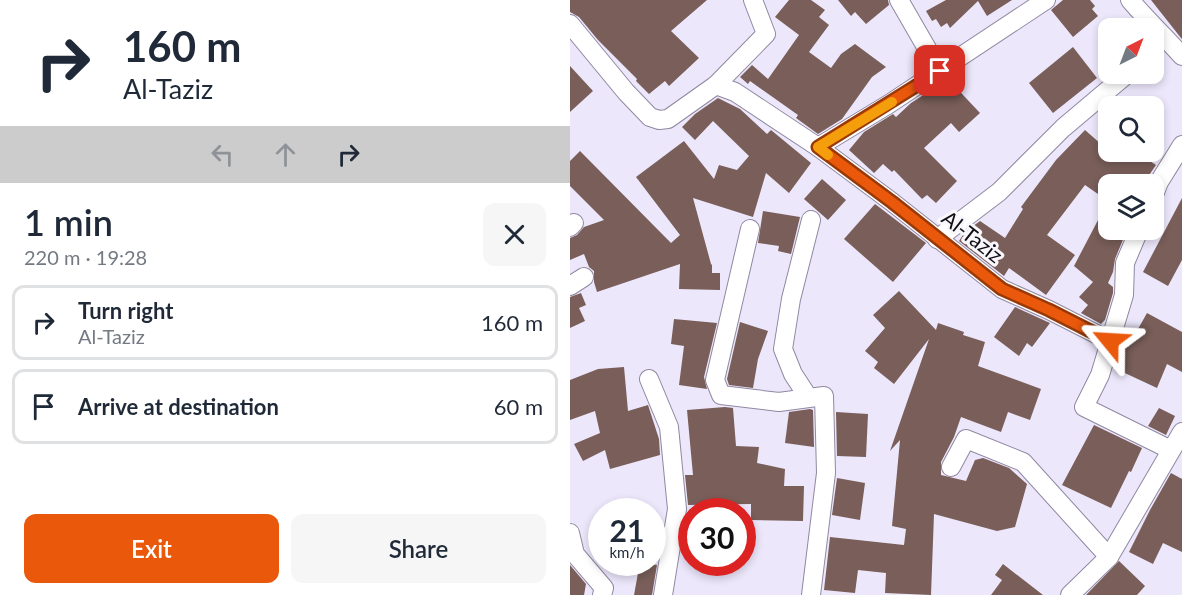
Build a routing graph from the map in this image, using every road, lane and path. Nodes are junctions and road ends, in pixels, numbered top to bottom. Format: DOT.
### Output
graph roads {
  1 [pos="753,0"];
  2 [pos="899,0"];
  3 [pos="1046,0"];
  4 [pos="1130,0"];
  5 [pos="1145,18"];
  6 [pos="570,24"];
  7 [pos="1164,46"];
  8 [pos="1182,56"];
  9 [pos="940,71"];
  10 [pos="1115,84"];
  11 [pos="716,85"];
  12 [pos="1182,145"];
  13 [pos="818,147"];
  14 [pos="1164,174"];
  15 [pos="811,220"];
  16 [pos="750,229"];
  17 [pos="937,239"];
  18 [pos="1135,240"];
  19 [pos="1110,341"];
  20 [pos="649,379"];
  21 [pos="808,397"];
  22 [pos="1182,432"];
  23 [pos="1171,450"];
  24 [pos="951,467"];
  25 [pos="570,533"];
  26 [pos="1109,557"];
  27 [pos="602,595"];
  28 [pos="663,595"];
  29 [pos="811,595"];
  30 [pos="1070,595"];
  1 -- 11 [label="street"];
  2 -- 9 [label="street"];
  3 -- 9 [label="street"];
  4 -- 5 [label="street"];
  6 -- 11 [label="street"];
  7 -- 8 [label="street"];
  9 -- 13 [label="street"];
  10 -- 17 [label="street"];
  11 -- 13 [label="street, Al-Taziz"];
  12 -- 14 [label="street"];
  13 -- 17 [label="street, Al-Taziz"];
  15 -- 21 [label="street"];
  16 -- 21 [label="street"];
  17 -- 19 [label="street, Al-Taziz"];
  18 -- 19 [label="street"];
  19 -- 23 [label="street"];
  20 -- 28 [label="street"];
  21 -- 29 [label="street"];
  22 -- 23 [label="street"];
  23 -- 26 [label="street"];
  24 -- 26 [label="street"];
  25 -- 27 [label="street"];
  26 -- 30 [label="street"];
}
